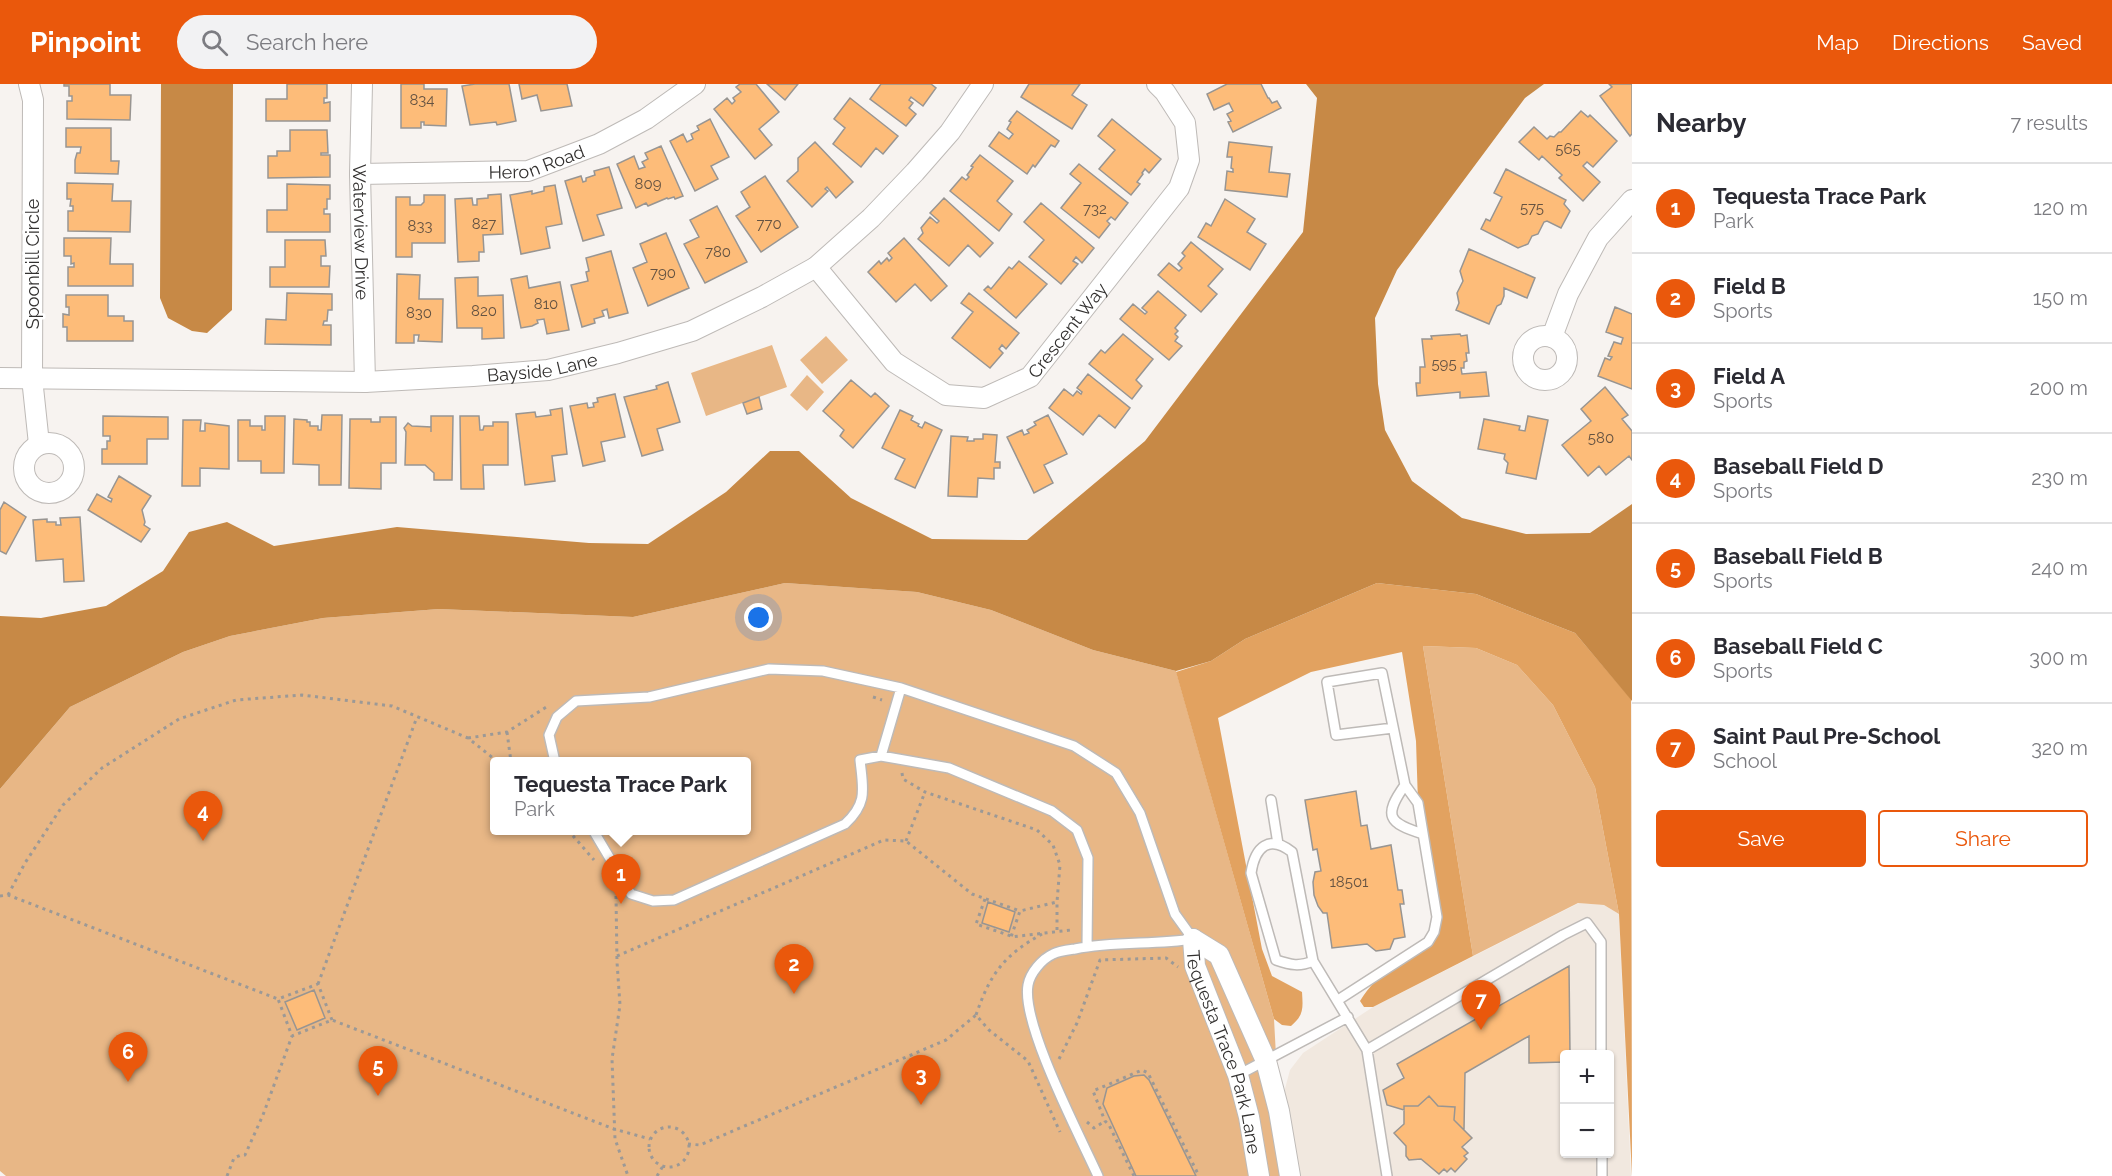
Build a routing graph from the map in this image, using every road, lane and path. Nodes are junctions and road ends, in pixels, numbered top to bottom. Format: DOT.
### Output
graph roads {
  1 [pos="30,84"];
  2 [pos="362,84"];
  3 [pos="694,84"];
  4 [pos="983,84"];
  5 [pos="1157,84"];
  6 [pos="360,174"];
  7 [pos="1632,200"];
  8 [pos="816,267"];
  9 [pos="1552,337"];
  10 [pos="0,378"];
  11 [pos="32,378"];
  12 [pos="365,382"];
  13 [pos="39,444"];
  14 [pos="901,688"];
  15 [pos="550,705"];
  16 [pos="417,717"];
  17 [pos="1393,728"];
  18 [pos="507,732"];
  19 [pos="468,738"];
  20 [pos="881,756"];
  21 [pos="492,757"];
  22 [pos="510,757"];
  23 [pos="554,757"];
  24 [pos="902,771"];
  25 [pos="1405,785"];
  26 [pos="924,792"];
  27 [pos="1271,800"];
  28 [pos="1423,834"];
  29 [pos="571,835"];
  30 [pos="595,835"];
  31 [pos="906,841"];
  32 [pos="1278,844"];
  33 [pos="599,867"];
  34 [pos="616,894"];
  35 [pos="8,895"];
  36 [pos="0,896"];
  37 [pos="985,898"];
  38 [pos="1057,902"];
  39 [pos="1020,911"];
  40 [pos="1071,930"];
  41 [pos="1057,931"];
  42 [pos="1045,933"];
  43 [pos="1011,937"];
  44 [pos="1193,939"];
  45 [pos="1087,947"];
  46 [pos="617,956"];
  47 [pos="1313,961"];
  48 [pos="1180,969"];
  49 [pos="318,984"];
  50 [pos="278,999"];
  51 [pos="1338,1000"];
  52 [pos="976,1016"];
  53 [pos="1348,1017"];
  54 [pos="332,1020"];
  55 [pos="292,1036"];
  56 [pos="1367,1050"];
  57 [pos="1601,1050"];
  58 [pos="1058,1060"];
  59 [pos="1266,1060"];
  60 [pos="1238,1074"];
  61 [pos="1085,1120"];
  62 [pos="1106,1121"];
  63 [pos="614,1129"];
  64 [pos="1060,1132"];
  65 [pos="650,1140"];
  66 [pos="688,1144"];
  67 [pos="1602,1158"];
  68 [pos="663,1166"];
  69 [pos="227,1176"];
  70 [pos="628,1176"];
  71 [pos="657,1176"];
  72 [pos="1098,1176"];
  73 [pos="1134,1176"];
  74 [pos="1199,1176"];
  75 [pos="1259,1176"];
  76 [pos="1290,1176"];
  77 [pos="1387,1176"];
  78 [pos="1602,1176"];
  1 -- 11 [label="street, Spoonbill Circle"];
  2 -- 6 [label="street, Waterview Drive"];
  3 -- 6 [label="street, Heron Road"];
  4 -- 8 [label="street, Bayside Lane"];
  5 -- 8 [label="street, Crescent Way"];
  6 -- 12 [label="street, Waterview Drive"];
  7 -- 9 [label="street"];
  8 -- 12 [label="street, Bayside Lane"];
  10 -- 11 [label="street, Bayside Lane"];
  11 -- 12 [label="street, Bayside Lane"];
  11 -- 13 [label="street, Spoonbill Circle"];
  14 -- 20 [label="lane"];
  14 -- 23 [label="lane"];
  14 -- 44 [label="lane"];
  15 -- 18 [label="path"];
  16 -- 19 [label="path"];
  16 -- 35 [label="path"];
  16 -- 49 [label="path"];
  17 -- 17 [label="lane"];
  17 -- 25 [label="lane"];
  18 -- 19 [label="path"];
  18 -- 22 [label="path"];
  19 -- 21 [label="path"];
  20 -- 30 [label="lane"];
  20 -- 45 [label="lane"];
  24 -- 26 [label="path"];
  25 -- 28 [label="lane"];
  25 -- 28 [label="lane"];
  26 -- 31 [label="path"];
  26 -- 38 [label="path"];
  27 -- 32 [label="lane"];
  28 -- 51 [label="lane"];
  29 -- 33 [label="path"];
  31 -- 37 [label="path"];
  31 -- 46 [label="path"];
  32 -- 47 [label="lane"];
  32 -- 47 [label="lane"];
  34 -- 46 [label="path"];
  35 -- 36 [label="path"];
  35 -- 50 [label="path"];
  37 -- 39 [label="path"];
  37 -- 43 [label="path"];
  38 -- 39 [label="path"];
  38 -- 41 [label="path"];
  39 -- 43 [label="path"];
  40 -- 41 [label="path"];
  41 -- 42 [label="path"];
  42 -- 43 [label="path"];
  42 -- 52 [label="path"];
  44 -- 45 [label="lane"];
  44 -- 59 [label="street, Tequesta Trace Park Lane"];
  44 -- 60 [label="street, Tequesta Trace Park Lane"];
  45 -- 72 [label="lane"];
  46 -- 63 [label="path"];
  47 -- 51 [label="lane"];
  48 -- 58 [label="path"];
  49 -- 50 [label="path"];
  49 -- 54 [label="path"];
  50 -- 55 [label="path"];
  51 -- 53 [label="lane"];
  52 -- 64 [label="path"];
  52 -- 66 [label="path"];
  53 -- 56 [label="lane"];
  53 -- 59 [label="lane"];
  54 -- 55 [label="path"];
  54 -- 63 [label="path"];
  55 -- 69 [label="path"];
  56 -- 57 [label="lane"];
  56 -- 77 [label="lane"];
  59 -- 60 [label="lane"];
  59 -- 76 [label="street, Tequesta Trace Park Lane"];
  60 -- 75 [label="street, Tequesta Trace Park Lane"];
  61 -- 62 [label="path"];
  62 -- 73 [label="path"];
  62 -- 74 [label="path"];
  63 -- 65 [label="path"];
  63 -- 70 [label="path"];
  65 -- 66 [label="path"];
  65 -- 68 [label="path"];
  66 -- 68 [label="path"];
  67 -- 78 [label="lane"];
  68 -- 71 [label="path"];
}
